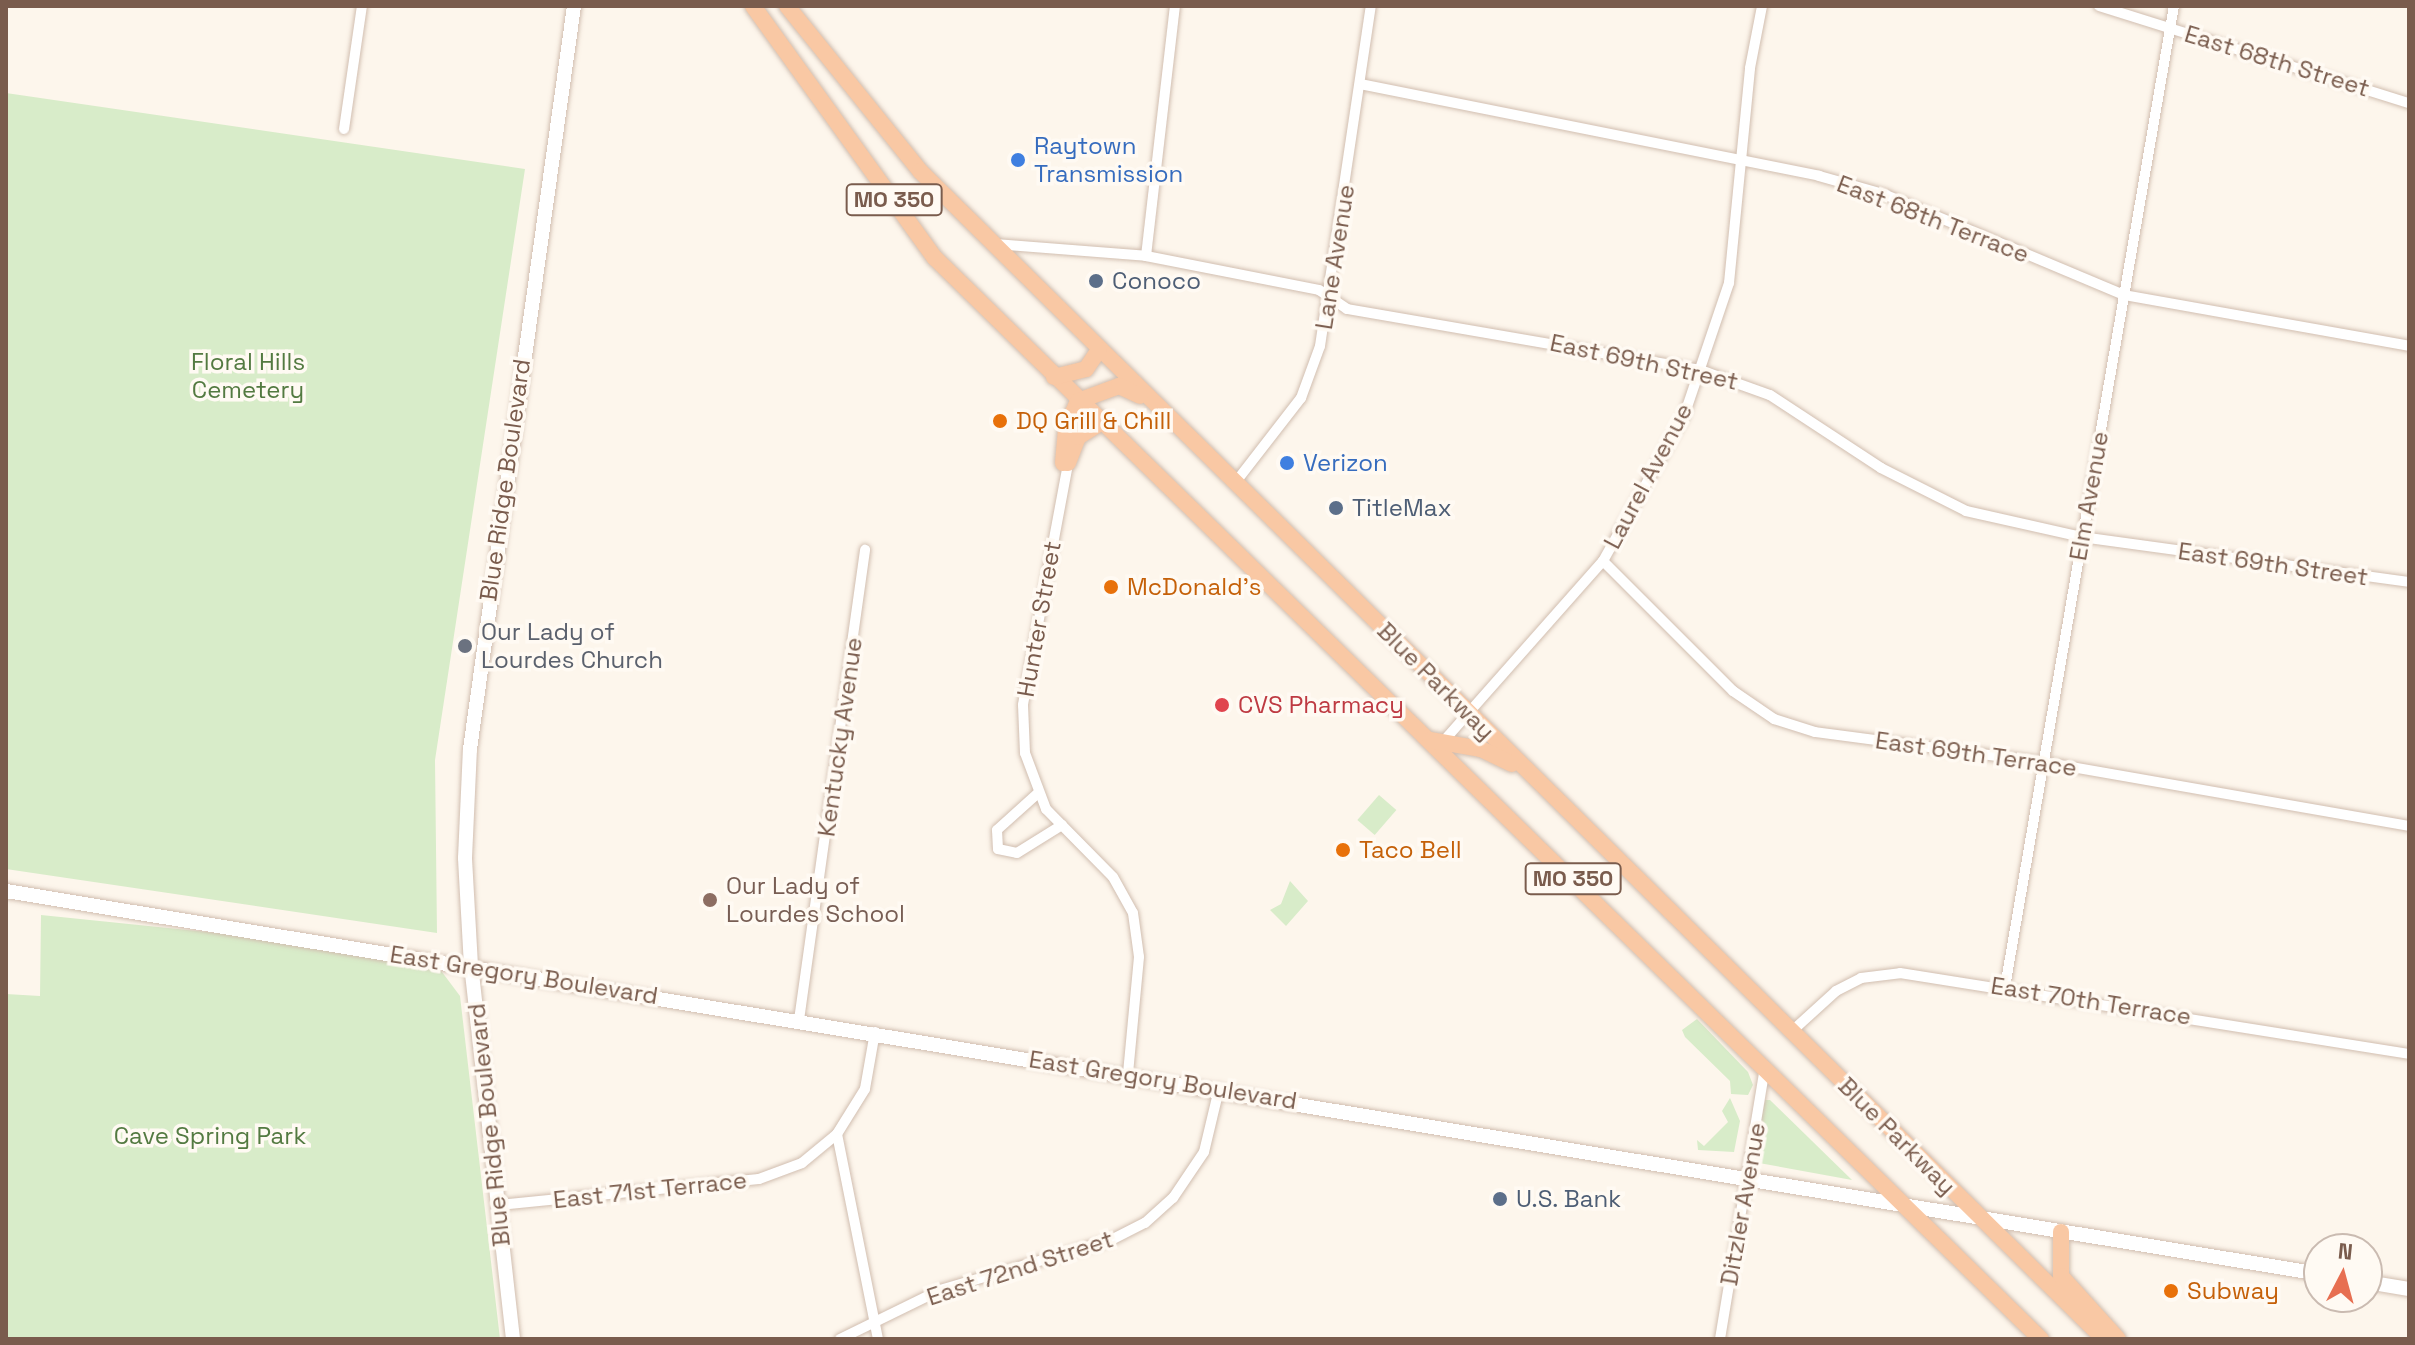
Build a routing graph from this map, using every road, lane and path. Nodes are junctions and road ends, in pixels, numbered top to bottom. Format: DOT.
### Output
graph roads {
  1 [pos="362,6"];
  2 [pos="574,6"];
  3 [pos="753,6"];
  4 [pos="787,6"];
  5 [pos="1175,6"];
  6 [pos="1371,6"];
  7 [pos="1762,6"];
  8 [pos="2099,6"];
  9 [pos="2174,6"];
  10 [pos="2171,29"];
  11 [pos="1360,84"];
  12 [pos="2409,103"];
  13 [pos="344,129"];
  14 [pos="1743,160"];
  15 [pos="993,244"];
  16 [pos="1146,256"];
  17 [pos="2124,295"];
  18 [pos="1331,298"];
  19 [pos="2409,346"];
  20 [pos="1099,350"];
  21 [pos="1700,370"];
  22 [pos="1054,377"];
  23 [pos="1078,401"];
  24 [pos="1153,402"];
  25 [pos="1100,423"];
  26 [pos="1066,463"];
  27 [pos="1235,483"];
  28 [pos="2081,537"];
  29 [pos="865,550"];
  30 [pos="1603,561"];
  31 [pos="2409,582"];
  32 [pos="1468,713"];
  33 [pos="1437,743"];
  34 [pos="2043,762"];
  35 [pos="1528,772"];
  36 [pos="1037,794"];
  37 [pos="1062,825"];
  38 [pos="2409,826"];
  39 [pos="6,891"];
  40 [pos="471,966"];
  41 [pos="2005,987"];
  42 [pos="799,1020"];
  43 [pos="875,1032"];
  44 [pos="1791,1032"];
  45 [pos="2409,1054"];
  46 [pos="1765,1068"];
  47 [pos="1128,1073"];
  48 [pos="1219,1089"];
  49 [pos="837,1134"];
  50 [pos="1747,1177"];
  51 [pos="499,1205"];
  52 [pos="1907,1207"];
  53 [pos="1981,1219"];
  54 [pos="2061,1232"];
  55 [pos="2303,1271"];
  56 [pos="2383,1285"];
  57 [pos="2409,1289"];
  58 [pos="874,1324"];
  59 [pos="513,1339"];
  60 [pos="840,1339"];
  61 [pos="878,1339"];
  62 [pos="1720,1339"];
  63 [pos="2041,1339"];
  64 [pos="2104,1339"];
  65 [pos="2118,1339"];
  1 -- 13 [label="street"];
  2 -- 40 [label="main road, Blue Ridge Boulevard"];
  3 -- 22 [label="highway, Blue Parkway / MO 350"];
  4 -- 15 [label="highway, Blue Parkway / MO 350"];
  5 -- 16 [label="street"];
  6 -- 11 [label="street, Lane Avenue"];
  7 -- 14 [label="street, Laurel Avenue"];
  8 -- 10 [label="street, East 68th Street"];
  9 -- 10 [label="street, Elm Avenue"];
  10 -- 12 [label="street, East 68th Street"];
  10 -- 17 [label="street, Elm Avenue"];
  11 -- 14 [label="street, East 68th Terrace"];
  11 -- 18 [label="street, Lane Avenue"];
  14 -- 17 [label="street, East 68th Terrace"];
  14 -- 21 [label="street, Laurel Avenue"];
  15 -- 16 [label="street, East 69th Street"];
  15 -- 20 [label="highway, Blue Parkway / MO 350"];
  16 -- 18 [label="street, East 69th Street"];
  17 -- 19 [label="street, East 68th Terrace"];
  17 -- 28 [label="street, Elm Avenue"];
  18 -- 21 [label="street, East 69th Street"];
  18 -- 27 [label="street, Lane Avenue"];
  20 -- 22 [label="highway"];
  20 -- 24 [label="highway, Blue Parkway / MO 350"];
  21 -- 28 [label="street, East 69th Street"];
  21 -- 30 [label="street, Laurel Avenue"];
  22 -- 23 [label="highway, Blue Parkway / MO 350"];
  23 -- 24 [label="highway"];
  23 -- 25 [label="highway, Blue Parkway / MO 350"];
  23 -- 26 [label="highway"];
  24 -- 27 [label="highway, Blue Parkway / MO 350"];
  25 -- 26 [label="highway"];
  25 -- 33 [label="highway, Blue Parkway / MO 350"];
  26 -- 36 [label="street, Hunter Street"];
  27 -- 32 [label="highway, Blue Parkway / MO 350"];
  28 -- 31 [label="street, East 69th Street"];
  28 -- 34 [label="street, Elm Avenue"];
  29 -- 42 [label="street, Kentucky Avenue"];
  30 -- 32 [label="street, Laurel Avenue"];
  30 -- 34 [label="street, East 69th Terrace"];
  32 -- 33 [label="street, Laurel Avenue"];
  32 -- 35 [label="highway, Blue Parkway / MO 350"];
  33 -- 35 [label="highway"];
  33 -- 46 [label="highway, Blue Parkway / MO 350"];
  34 -- 38 [label="street, East 69th Terrace"];
  34 -- 41 [label="street, Elm Avenue"];
  35 -- 44 [label="highway, Blue Parkway / MO 350"];
  36 -- 37 [label="street, Hunter Street"];
  36 -- 37 [label="street"];
  37 -- 47 [label="street, Hunter Street"];
  39 -- 40 [label="main road, East Gregory Boulevard"];
  40 -- 42 [label="main road, East Gregory Boulevard"];
  40 -- 51 [label="main road, Blue Ridge Boulevard"];
  41 -- 44 [label="street, East 70th Terrace"];
  41 -- 45 [label="street, East 70th Terrace"];
  42 -- 43 [label="main road, East Gregory Boulevard"];
  43 -- 47 [label="main road, East Gregory Boulevard"];
  43 -- 49 [label="street"];
  44 -- 53 [label="highway, Blue Parkway / MO 350"];
  46 -- 50 [label="street, Ditzler Avenue"];
  46 -- 52 [label="highway, Blue Parkway / MO 350"];
  47 -- 48 [label="main road, East Gregory Boulevard"];
  48 -- 50 [label="main road, East Gregory Boulevard"];
  48 -- 58 [label="street, East 72nd Street"];
  49 -- 51 [label="street, East 71st Terrace"];
  49 -- 58 [label="street"];
  50 -- 52 [label="main road, East Gregory Boulevard"];
  50 -- 62 [label="street, Ditzler Avenue"];
  51 -- 59 [label="main road, Blue Ridge Boulevard"];
  52 -- 53 [label="main road, East Gregory Boulevard"];
  52 -- 63 [label="highway, Blue Parkway / MO 350"];
  53 -- 54 [label="main road, East Gregory Boulevard"];
  53 -- 64 [label="highway, Blue Parkway / MO 350"];
  54 -- 55 [label="main road, East Gregory Boulevard"];
  54 -- 65 [label="highway"];
  56 -- 57 [label="main road"];
  58 -- 60 [label="street, East 72nd Street"];
  58 -- 61 [label="street"];
}
